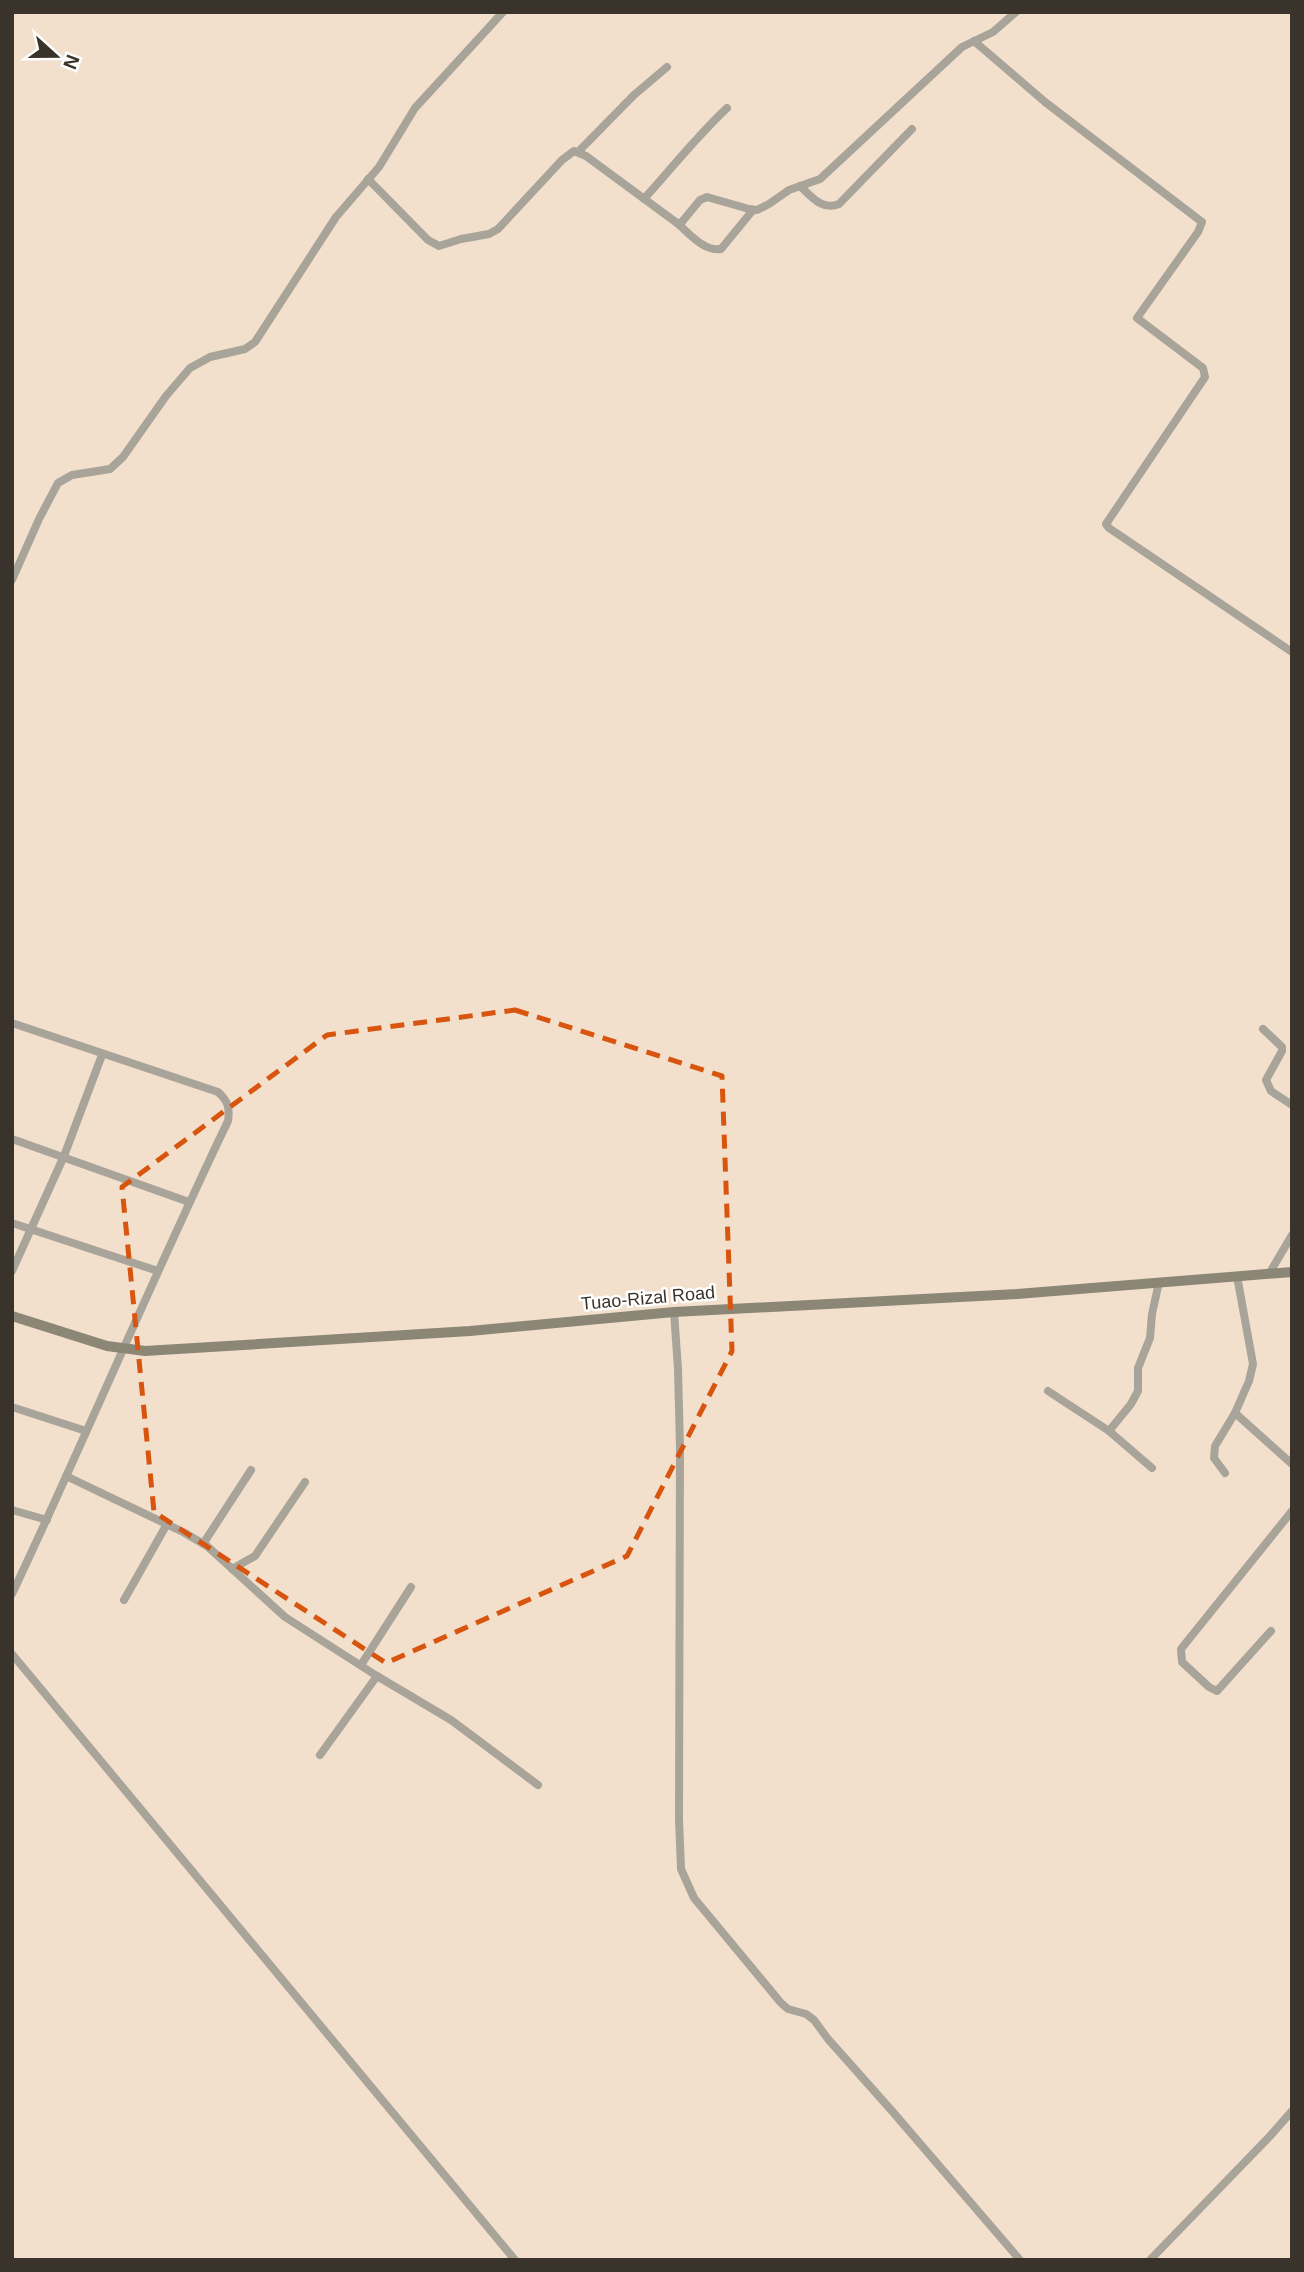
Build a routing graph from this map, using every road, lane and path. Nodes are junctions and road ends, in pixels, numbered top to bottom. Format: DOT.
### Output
graph roads {
  1 [pos="503,12"];
  2 [pos="1016,12"];
  3 [pos="974,41"];
  4 [pos="667,67"];
  5 [pos="727,108"];
  6 [pos="912,130"];
  7 [pos="578,152"];
  8 [pos="368,179"];
  9 [pos="800,186"];
  10 [pos="644,199"];
  11 [pos="753,210"];
  12 [pos="677,223"];
  13 [pos="12,580"];
  14 [pos="1292,652"];
  15 [pos="12,1023"];
  16 [pos="1263,1029"];
  17 [pos="102,1055"];
  18 [pos="1292,1105"];
  19 [pos="12,1139"];
  20 [pos="64,1156"];
  21 [pos="189,1202"];
  22 [pos="12,1223"];
  23 [pos="31,1228"];
  24 [pos="1292,1235"];
  25 [pos="12,1271"];
  26 [pos="158,1271"];
  27 [pos="1292,1272"];
  28 [pos="1269,1274"];
  29 [pos="1237,1276"];
  30 [pos="1159,1282"];
  31 [pos="674,1312"];
  32 [pos="12,1316"];
  33 [pos="125,1349"];
  34 [pos="1048,1391"];
  35 [pos="12,1408"];
  36 [pos="1235,1413"];
  37 [pos="86,1431"];
  38 [pos="1109,1431"];
  39 [pos="1292,1464"];
  40 [pos="1152,1468"];
  41 [pos="251,1470"];
  42 [pos="1225,1473"];
  43 [pos="66,1476"];
  44 [pos="305,1482"];
  45 [pos="12,1510"];
  46 [pos="1292,1511"];
  47 [pos="47,1520"];
  48 [pos="167,1524"];
  49 [pos="203,1544"];
  50 [pos="232,1569"];
  51 [pos="411,1587"];
  52 [pos="12,1594"];
  53 [pos="124,1600"];
  54 [pos="1271,1631"];
  55 [pos="12,1654"];
  56 [pos="361,1665"];
  57 [pos="377,1676"];
  58 [pos="320,1755"];
  59 [pos="538,1785"];
  60 [pos="1292,2111"];
  61 [pos="515,2260"];
  62 [pos="1020,2260"];
  63 [pos="1150,2260"];
  1 -- 8 [label="street"];
  2 -- 3 [label="street"];
  3 -- 9 [label="street"];
  3 -- 14 [label="street"];
  4 -- 7 [label="street"];
  5 -- 10 [label="street"];
  6 -- 9 [label="street"];
  7 -- 8 [label="street"];
  7 -- 10 [label="street"];
  8 -- 13 [label="street"];
  9 -- 11 [label="street"];
  10 -- 12 [label="street"];
  11 -- 12 [label="street"];
  11 -- 12 [label="street"];
  15 -- 17 [label="street"];
  16 -- 18 [label="street"];
  17 -- 20 [label="street"];
  17 -- 21 [label="street"];
  19 -- 20 [label="street"];
  20 -- 21 [label="street"];
  20 -- 23 [label="street"];
  21 -- 26 [label="street"];
  22 -- 23 [label="street"];
  23 -- 25 [label="street"];
  23 -- 26 [label="street"];
  24 -- 28 [label="street"];
  26 -- 33 [label="street"];
  27 -- 28 [label="main road, Tuao-Rizal Road"];
  28 -- 29 [label="main road, Tuao-Rizal Road"];
  29 -- 30 [label="main road, Tuao-Rizal Road"];
  29 -- 36 [label="street"];
  30 -- 31 [label="main road, Tuao-Rizal Road"];
  30 -- 38 [label="street"];
  31 -- 33 [label="main road, Tuao-Rizal Road"];
  31 -- 62 [label="street"];
  32 -- 33 [label="main road, Tuao-Rizal Road"];
  33 -- 37 [label="street"];
  34 -- 38 [label="street"];
  35 -- 37 [label="street"];
  36 -- 39 [label="street"];
  36 -- 42 [label="street"];
  37 -- 43 [label="street"];
  38 -- 40 [label="street"];
  41 -- 49 [label="street"];
  43 -- 47 [label="street"];
  43 -- 48 [label="street"];
  44 -- 50 [label="street"];
  45 -- 47 [label="street"];
  46 -- 54 [label="street"];
  47 -- 52 [label="street"];
  48 -- 49 [label="street"];
  48 -- 53 [label="street"];
  49 -- 50 [label="street"];
  50 -- 56 [label="street"];
  51 -- 56 [label="street"];
  55 -- 61 [label="street"];
  56 -- 57 [label="street"];
  57 -- 58 [label="street"];
  57 -- 59 [label="street"];
  60 -- 63 [label="street"];
}
